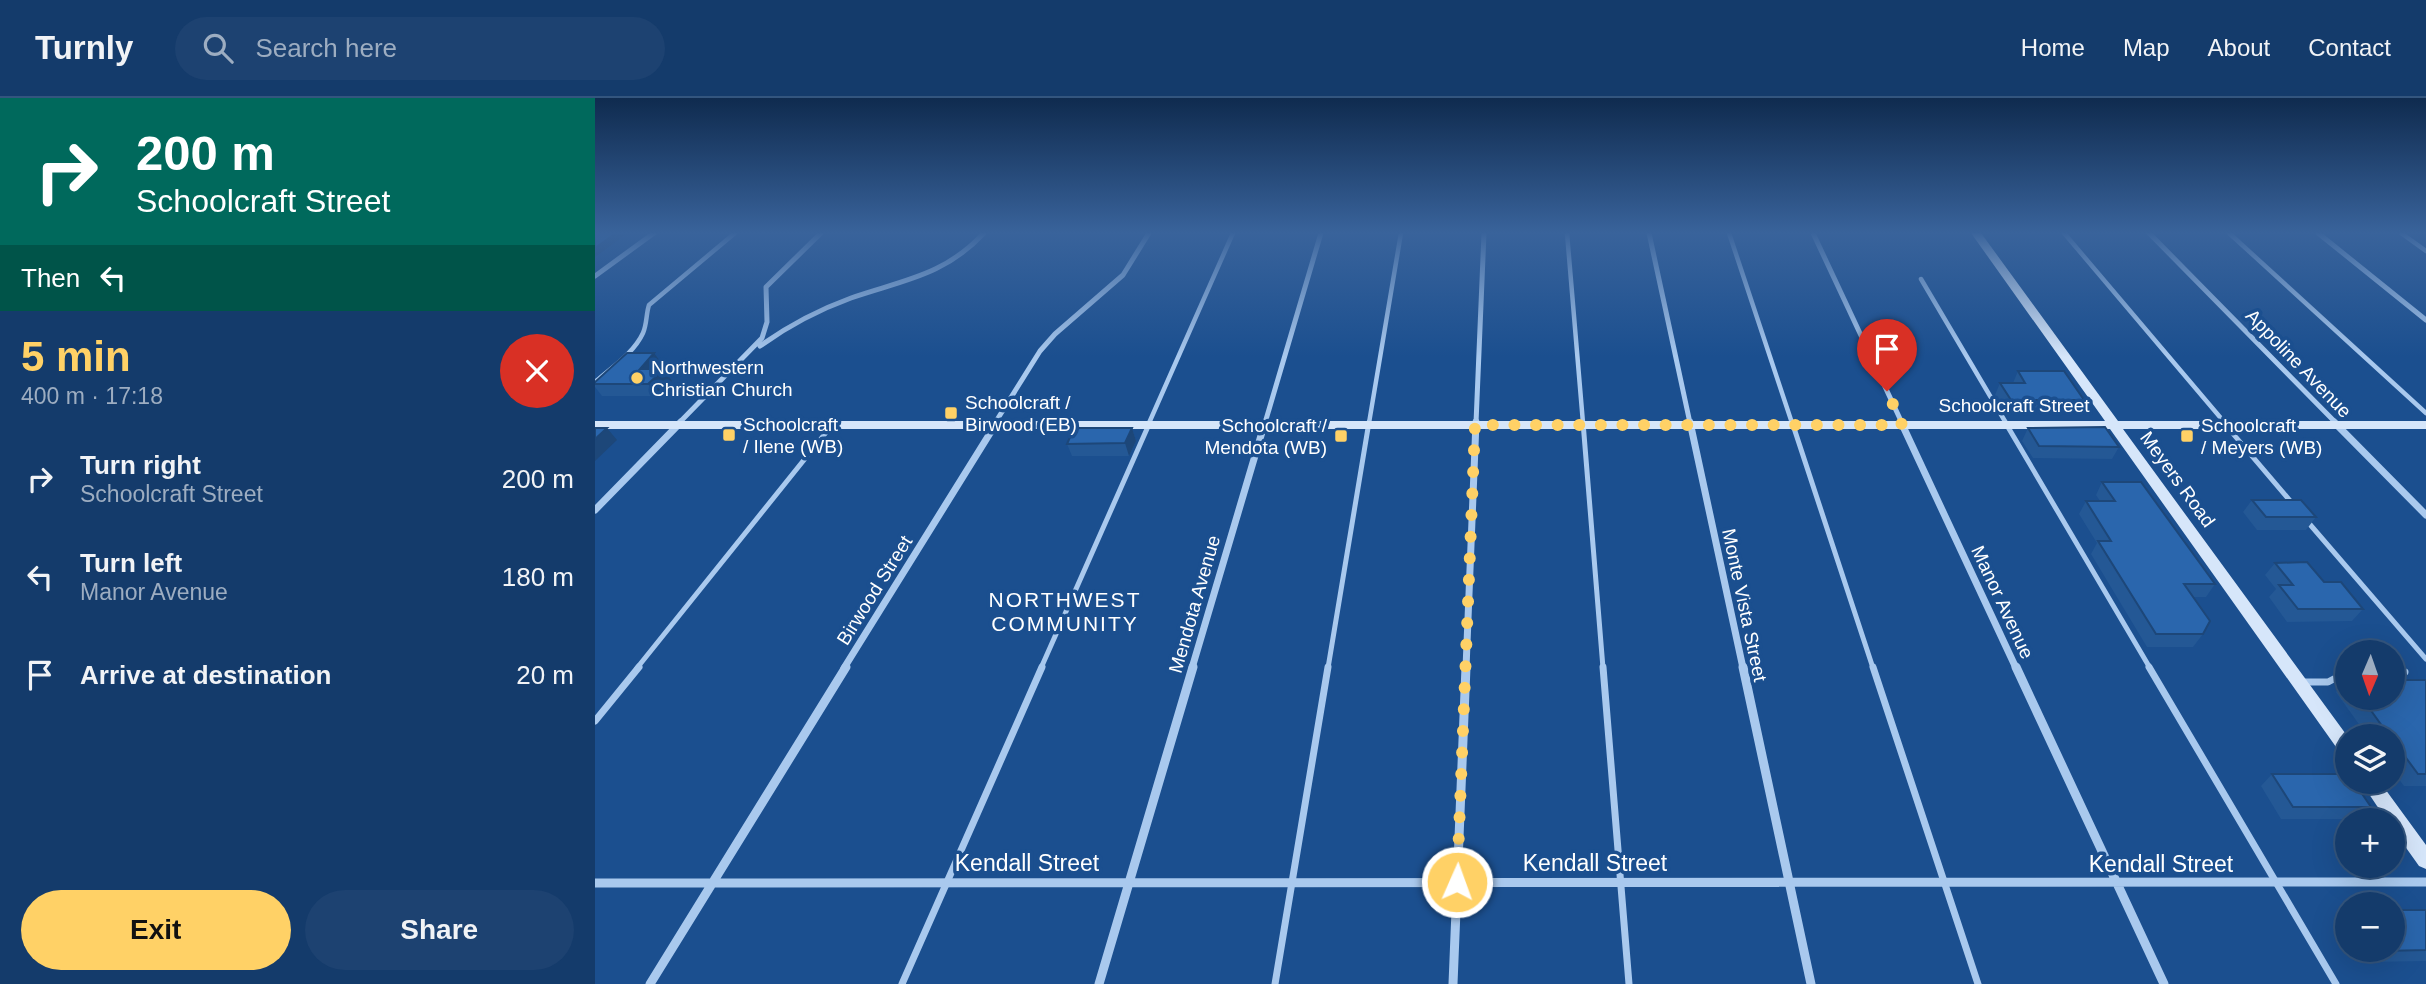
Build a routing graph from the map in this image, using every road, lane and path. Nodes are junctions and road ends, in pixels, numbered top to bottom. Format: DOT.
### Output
graph roads {
  1 [pos="686,274"];
  2 [pos="779,274"];
  3 [pos="925,274"];
  4 [pos="1123,274"];
  5 [pos="1215,274"];
  6 [pos="1309,274"];
  7 [pos="1394,274"];
  8 [pos="1482,274"];
  9 [pos="1570,274"];
  10 [pos="1658,274"];
  11 [pos="1743,274"];
  12 [pos="1832,274"];
  13 [pos="2006,274"];
  14 [pos="2098,274"];
  15 [pos="2189,274"];
  16 [pos="2274,274"];
  17 [pos="2369,274"];
  18 [pos="1921,279"];
  19 [pos="2426,320"];
  20 [pos="749,354"];
  21 [pos="595,382"];
  22 [pos="2426,413"];
  23 [pos="595,425"];
  24 [pos="679,425"];
  25 [pos="832,425"];
  26 [pos="995,425"];
  27 [pos="1148,425"];
  28 [pos="1263,425"];
  29 [pos="1369,425"];
  30 [pos="1475,425"];
  31 [pos="1582,425"];
  32 [pos="1690,425"];
  33 [pos="1794,425"];
  34 [pos="1902,425"];
  35 [pos="2005,425"];
  36 [pos="2113,425"];
  37 [pos="2224,425"];
  38 [pos="2337,425"];
  39 [pos="2426,425"];
  40 [pos="2295,507"];
  41 [pos="595,510"];
  42 [pos="2426,515"];
  43 [pos="2304,517"];
  44 [pos="2426,660"];
  45 [pos="2335,678"];
  46 [pos="2298,682"];
  47 [pos="595,721"];
  48 [pos="2335,733"];
  49 [pos="2379,794"];
  50 [pos="2426,860"];
  51 [pos="1129,882"];
  52 [pos="1292,882"];
  53 [pos="1457,882"];
  54 [pos="2426,882"];
  55 [pos="595,883"];
  56 [pos="712,883"];
  57 [pos="946,883"];
  58 [pos="1621,883"];
  59 [pos="1789,883"];
  60 [pos="1944,883"];
  61 [pos="2117,883"];
  62 [pos="2276,883"];
  63 [pos="650,984"];
  64 [pos="902,984"];
  65 [pos="1099,984"];
  66 [pos="1275,984"];
  67 [pos="1453,984"];
  68 [pos="1629,984"];
  69 [pos="1811,984"];
  70 [pos="1978,984"];
  71 [pos="2164,984"];
  72 [pos="2336,984"];
  1 -- 21 [label="lane"];
  2 -- 20 [label="street"];
  3 -- 20 [label="street"];
  4 -- 26 [label="street, Birwood Street"];
  5 -- 27 [label="lane"];
  6 -- 28 [label="street, Mendota Avenue"];
  7 -- 29 [label="lane"];
  8 -- 30 [label="street"];
  9 -- 31 [label="lane"];
  10 -- 32 [label="street, Monte Vista Street"];
  11 -- 33 [label="lane"];
  12 -- 34 [label="street, Manor Avenue"];
  13 -- 36 [label="street, Meyers Road"];
  14 -- 37 [label="lane"];
  15 -- 38 [label="street, Appoline Avenue"];
  16 -- 22 [label="lane"];
  17 -- 19 [label="street"];
  18 -- 35 [label="lane"];
  20 -- 24 [label="street"];
  23 -- 24 [label="street, Schoolcraft Street"];
  24 -- 25 [label="street, Schoolcraft Street"];
  24 -- 41 [label="street"];
  25 -- 26 [label="street, Schoolcraft Street"];
  25 -- 47 [label="lane"];
  26 -- 27 [label="street, Schoolcraft Street"];
  26 -- 56 [label="street, Birwood Street"];
  27 -- 28 [label="street, Schoolcraft Street"];
  27 -- 57 [label="lane"];
  28 -- 29 [label="street, Schoolcraft Street"];
  28 -- 51 [label="street, Mendota Avenue"];
  29 -- 30 [label="street, Schoolcraft Street"];
  29 -- 52 [label="lane"];
  30 -- 31 [label="street, Schoolcraft Street"];
  30 -- 53 [label="street"];
  31 -- 32 [label="street, Schoolcraft Street"];
  31 -- 58 [label="lane"];
  32 -- 33 [label="street, Schoolcraft Street"];
  32 -- 59 [label="street, Monte Vista Street"];
  33 -- 34 [label="street, Schoolcraft Street"];
  33 -- 60 [label="lane"];
  34 -- 35 [label="street, Schoolcraft Street"];
  34 -- 61 [label="street, Manor Avenue"];
  35 -- 36 [label="street, Schoolcraft Street"];
  35 -- 62 [label="lane"];
  36 -- 37 [label="street, Schoolcraft Street"];
  36 -- 46 [label="street, Meyers Road"];
  37 -- 38 [label="street, Schoolcraft Street"];
  37 -- 40 [label="lane"];
  38 -- 39 [label="street, Schoolcraft Street"];
  38 -- 42 [label="street, Appoline Avenue"];
  43 -- 44 [label="lane"];
  45 -- 46 [label="lane"];
  46 -- 48 [label="street, Meyers Road"];
  49 -- 50 [label="street"];
  51 -- 52 [label="street, Kendall Street"];
  51 -- 57 [label="street, Kendall Street"];
  51 -- 65 [label="street, Mendota Avenue"];
  52 -- 53 [label="street, Kendall Street"];
  52 -- 66 [label="lane"];
  53 -- 58 [label="street, Kendall Street"];
  53 -- 67 [label="street"];
  54 -- 62 [label="street, Kendall Street"];
  55 -- 56 [label="street, Kendall Street"];
  56 -- 57 [label="street, Kendall Street"];
  56 -- 63 [label="street, Birwood Street"];
  57 -- 64 [label="lane"];
  58 -- 59 [label="street, Kendall Street"];
  58 -- 68 [label="lane"];
  59 -- 60 [label="street, Kendall Street"];
  59 -- 69 [label="street, Monte Vista Street"];
  60 -- 61 [label="street, Kendall Street"];
  60 -- 70 [label="lane"];
  61 -- 62 [label="street, Kendall Street"];
  61 -- 71 [label="street, Manor Avenue"];
  62 -- 72 [label="lane"];
}
